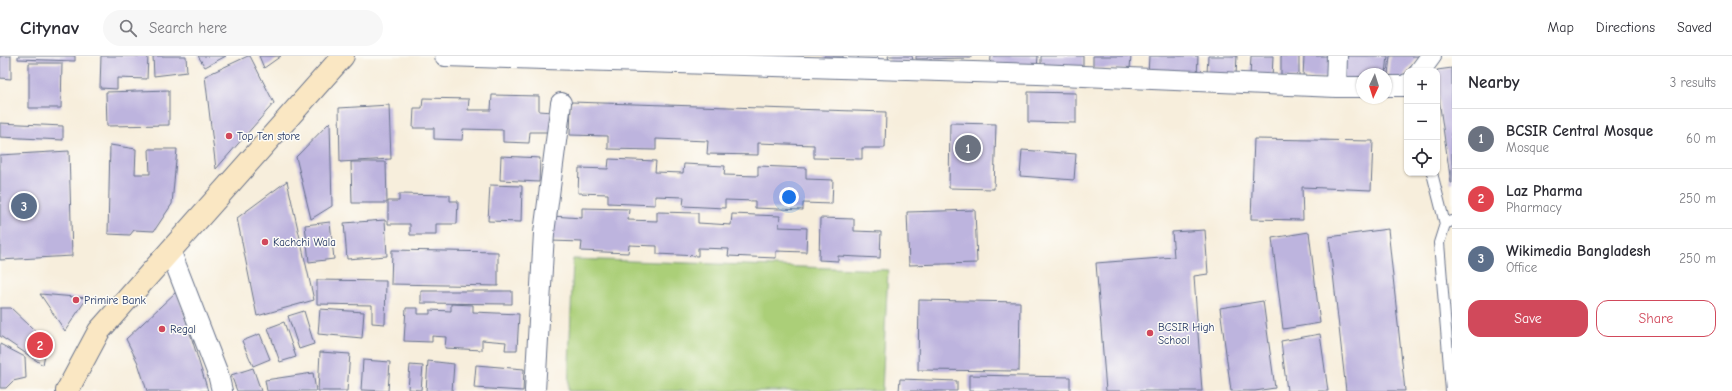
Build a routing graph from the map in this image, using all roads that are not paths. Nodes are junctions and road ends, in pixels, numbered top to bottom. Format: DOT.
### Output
graph roads {
  1 [pos="343,56"];
  2 [pos="445,56"];
  3 [pos="1337,56"];
  4 [pos="1431,56"];
  5 [pos="1422,68"];
  6 [pos="1392,86"];
  7 [pos="1404,86"];
  8 [pos="1336,87"];
  9 [pos="1356,87"];
  10 [pos="561,103"];
  11 [pos="1433,176"];
  12 [pos="1449,222"];
  13 [pos="170,250"];
  14 [pos="67,391"];
  15 [pos="222,391"];
  16 [pos="535,391"];
  17 [pos="1451,391"];
  1 -- 13 [label="street"];
  2 -- 8 [label="street"];
  3 -- 8 [label="street"];
  4 -- 5 [label="street"];
  6 -- 7 [label="street"];
  8 -- 9 [label="street"];
  10 -- 16 [label="street"];
  11 -- 12 [label="lane"];
  12 -- 17 [label="lane"];
  13 -- 14 [label="street"];
  13 -- 15 [label="street"];
}
